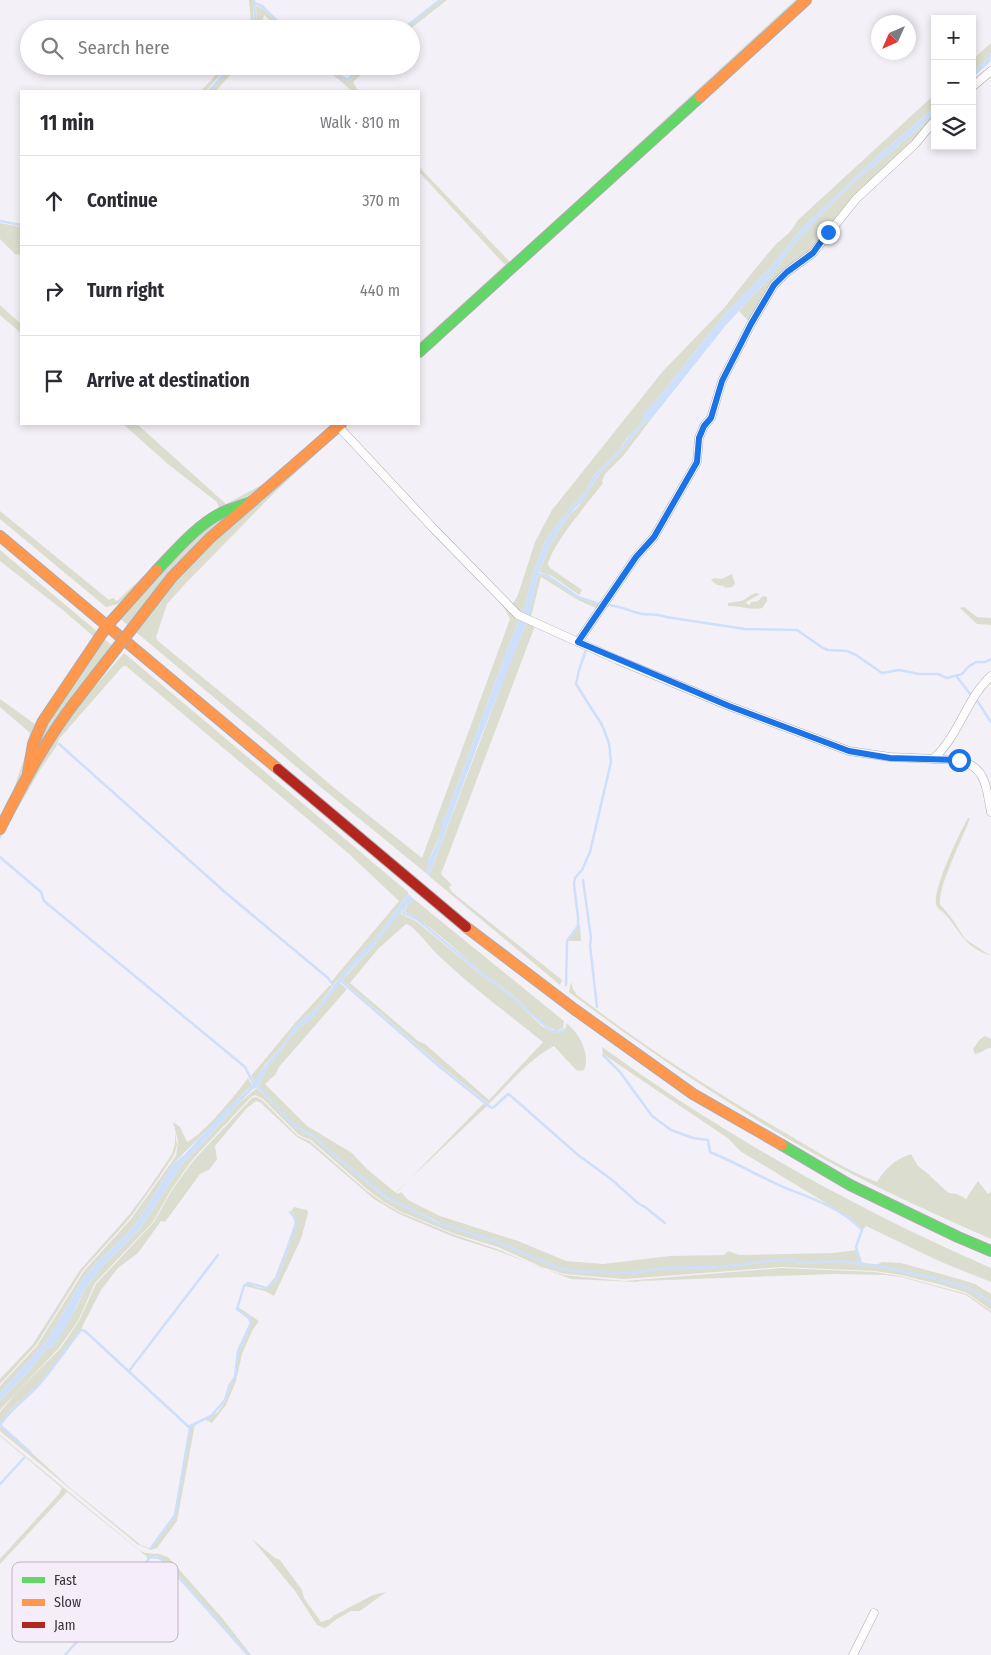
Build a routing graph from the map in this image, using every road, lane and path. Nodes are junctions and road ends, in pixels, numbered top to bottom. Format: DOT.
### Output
graph roads {
  1 [pos="806,0"];
  2 [pos="991,71"];
  3 [pos="976,84"];
  4 [pos="931,125"];
  5 [pos="420,351"];
  6 [pos="340,425"];
  7 [pos="251,502"];
  8 [pos="0,536"];
  9 [pos="107,626"];
  10 [pos="578,642"];
  11 [pos="991,676"];
  12 [pos="933,759"];
  13 [pos="28,773"];
  14 [pos="991,812"];
  15 [pos="0,829"];
  16 [pos="991,1251"];
  17 [pos="874,1612"];
  18 [pos="853,1655"];
  1 -- 5 [label="main road"];
  2 -- 3 [label="street"];
  4 -- 10 [label="street"];
  6 -- 7 [label="main road"];
  6 -- 10 [label="street"];
  7 -- 9 [label="main road"];
  7 -- 13 [label="main road, bridge"];
  8 -- 9 [label="main road"];
  9 -- 13 [label="main road"];
  9 -- 16 [label="main road"];
  10 -- 12 [label="street"];
  11 -- 12 [label="street"];
  12 -- 14 [label="street"];
  13 -- 15 [label="main road"];
  17 -- 18 [label="street"];
}
